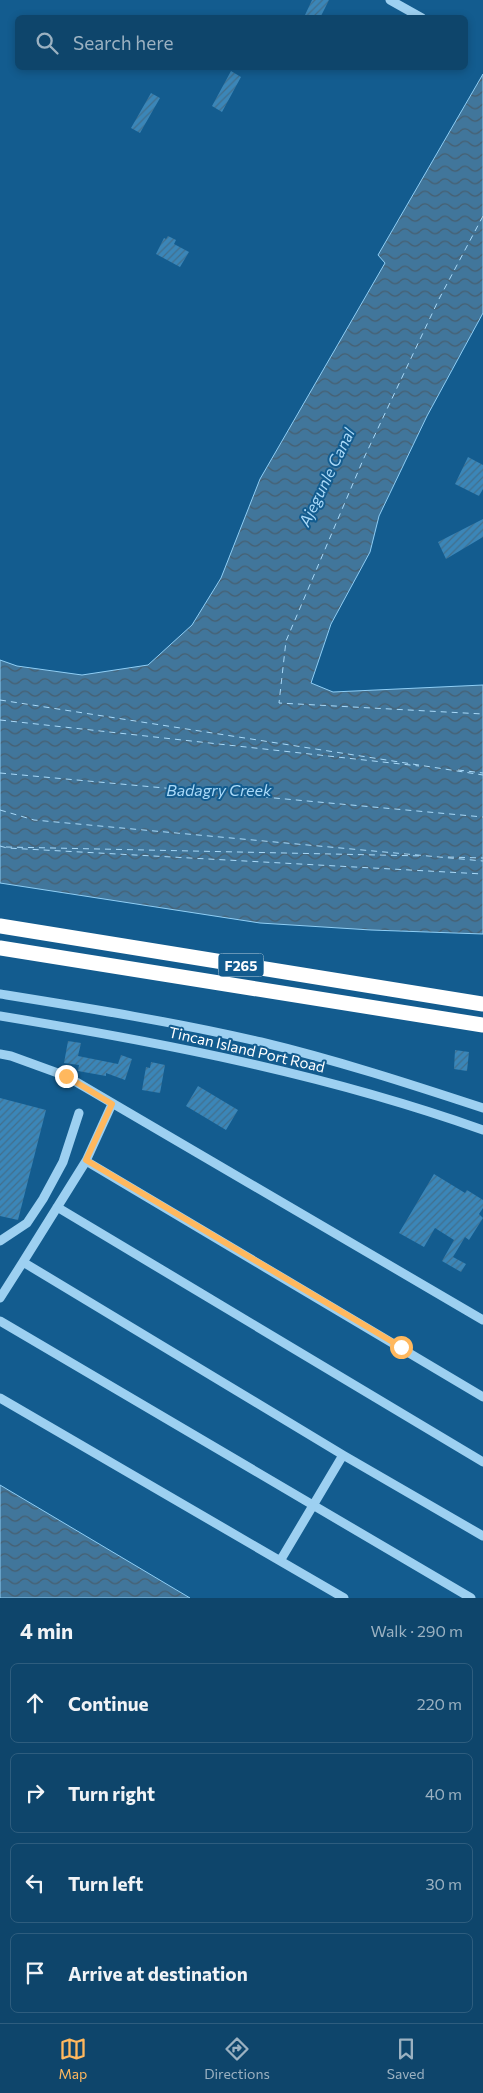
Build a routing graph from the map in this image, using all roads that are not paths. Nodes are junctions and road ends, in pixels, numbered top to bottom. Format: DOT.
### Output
graph roads {
  1 [pos="390,0"];
  2 [pos="417,15"];
  3 [pos="0,926"];
  4 [pos="0,948"];
  5 [pos="0,994"];
  6 [pos="483,1004"];
  7 [pos="0,1016"];
  8 [pos="483,1025"];
  9 [pos="0,1054"];
  10 [pos="112,1104"];
  11 [pos="483,1108"];
  12 [pos="79,1113"];
  13 [pos="483,1130"];
  14 [pos="86,1160"];
  15 [pos="57,1208"];
  16 [pos="0,1242"];
  17 [pos="23,1262"];
  18 [pos="0,1298"];
  19 [pos="483,1320"];
  20 [pos="0,1321"];
  21 [pos="483,1397"];
  22 [pos="0,1398"];
  23 [pos="343,1455"];
  24 [pos="483,1462"];
  25 [pos="313,1506"];
  26 [pos="483,1536"];
  27 [pos="280,1561"];
  28 [pos="344,1598"];
  29 [pos="471,1598"];
  1 -- 2 [label="street"];
  3 -- 6 [label="highway, F265"];
  4 -- 8 [label="highway, F265"];
  5 -- 11 [label="street, Tincan Island Port Road"];
  7 -- 13 [label="street, Tincan Island Port Road"];
  9 -- 10 [label="street"];
  10 -- 14 [label="street"];
  10 -- 19 [label="street"];
  12 -- 16 [label="street"];
  14 -- 15 [label="street"];
  14 -- 21 [label="street"];
  15 -- 17 [label="street"];
  15 -- 24 [label="street"];
  17 -- 18 [label="street"];
  17 -- 23 [label="street"];
  20 -- 25 [label="street"];
  22 -- 27 [label="street"];
  23 -- 25 [label="street"];
  23 -- 26 [label="street"];
  25 -- 27 [label="street"];
  25 -- 29 [label="street"];
  27 -- 28 [label="street"];
}
